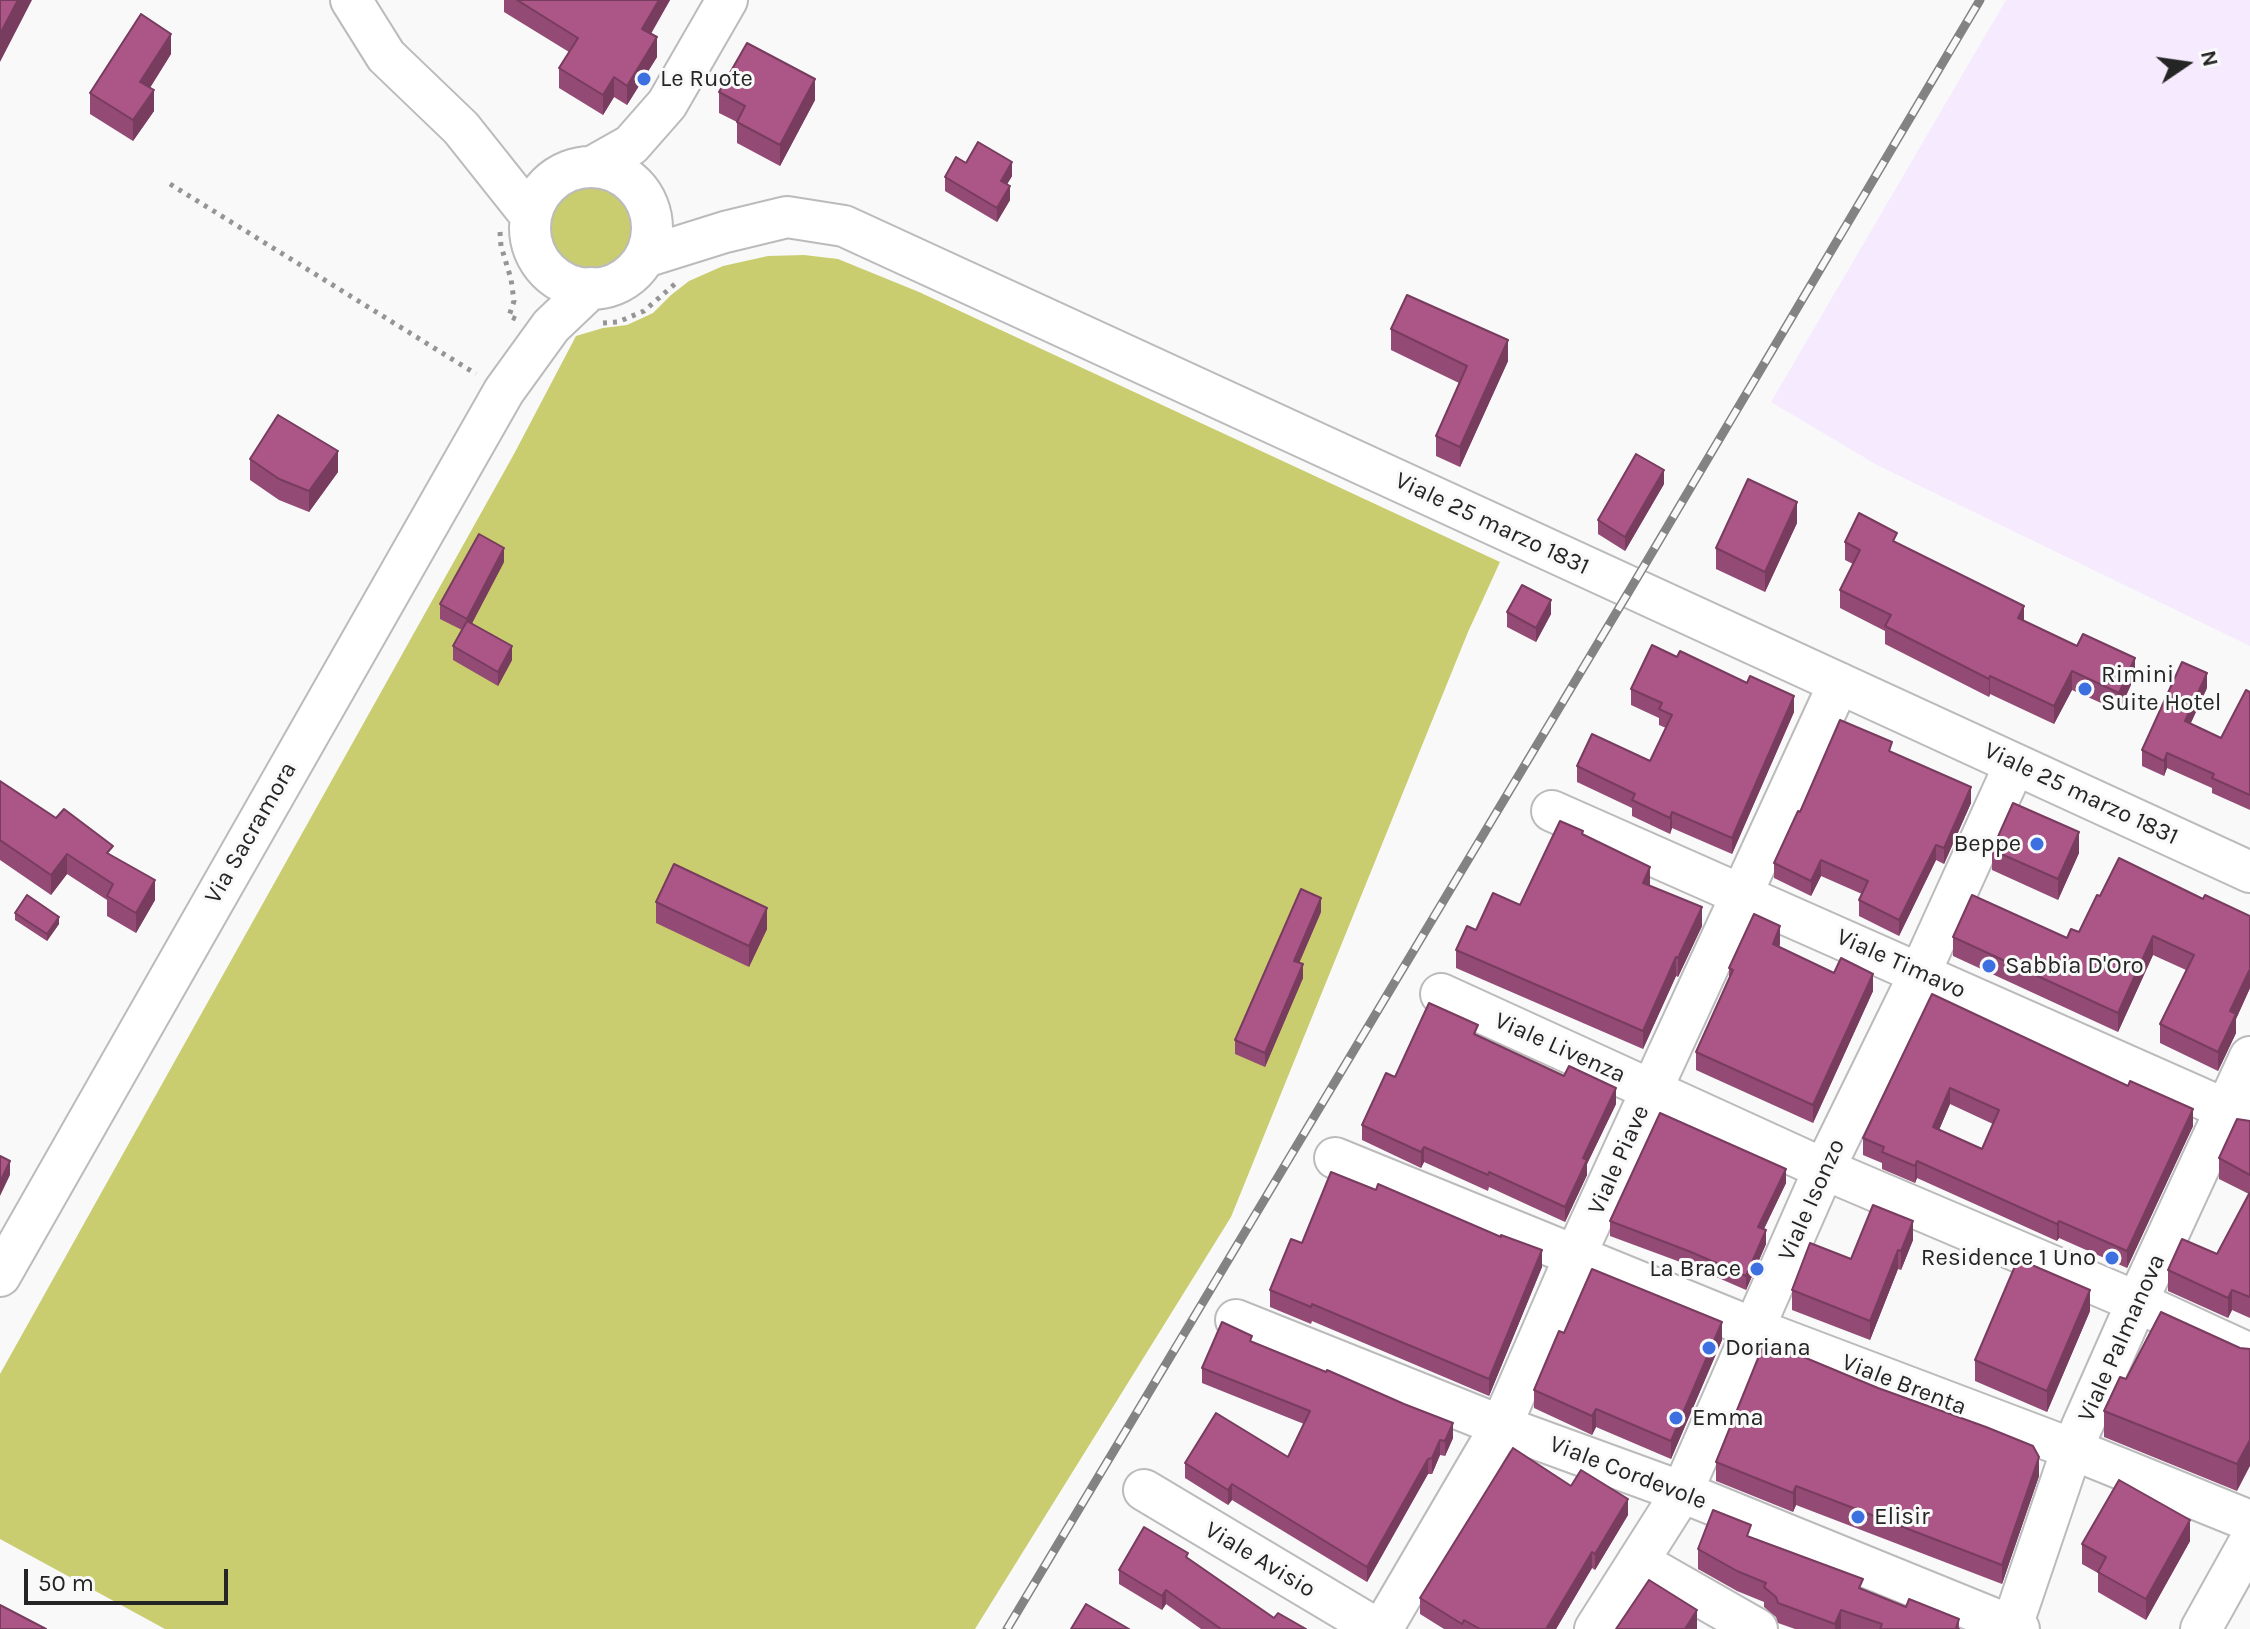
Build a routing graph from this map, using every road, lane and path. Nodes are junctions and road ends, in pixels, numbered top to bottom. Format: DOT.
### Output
graph roads {
  1 [pos="351,0"];
  2 [pos="727,0"];
  3 [pos="667,104"];
  4 [pos="461,128"];
  5 [pos="592,167"];
  6 [pos="553,181"];
  7 [pos="170,184"];
  8 [pos="646,204"];
  9 [pos="522,231"];
  10 [pos="725,232"];
  11 [pos="645,257"];
  12 [pos="682,277"];
  13 [pos="591,306"];
  14 [pos="520,320"];
  15 [pos="504,391"];
  16 [pos="1839,683"];
  17 [pos="2015,764"];
  18 [pos="1552,811"];
  19 [pos="2250,872"];
  20 [pos="1741,893"];
  21 [pos="1920,973"];
  22 [pos="1441,994"];
  23 [pos="2250,1057"];
  24 [pos="1651,1089"];
  25 [pos="2238,1114"];
  26 [pos="1335,1158"];
  27 [pos="1824,1169"];
  28 [pos="1575,1256"];
  29 [pos="0,1276"];
  30 [pos="2137,1302"];
  31 [pos="1236,1320"];
  32 [pos="1755,1329"];
  33 [pos="2250,1354"];
  34 [pos="1501,1426"];
  35 [pos="2072,1449"];
  36 [pos="1144,1490"];
  37 [pos="1682,1492"];
  38 [pos="2250,1521"];
  39 [pos="2250,1541"];
  40 [pos="1638,1561"];
  41 [pos="2016,1628"];
  42 [pos="1379,1629"];
  43 [pos="1595,1629"];
  44 [pos="1757,1629"];
  45 [pos="2201,1629"];
  1 -- 4 [label="street"];
  2 -- 3 [label="street"];
  3 -- 5 [label="street"];
  3 -- 8 [label="street"];
  4 -- 6 [label="street"];
  4 -- 9 [label="street"];
  5 -- 6 [label="street"];
  5 -- 8 [label="street"];
  6 -- 9 [label="street"];
  7 -- 15 [label="path"];
  8 -- 10 [label="street, Viale 25 marzo 1831"];
  8 -- 11 [label="street"];
  9 -- 13 [label="street"];
  9 -- 14 [label="path"];
  9 -- 15 [label="street, Via Sacramora"];
  10 -- 11 [label="street, Viale 25 marzo 1831"];
  10 -- 16 [label="street, Viale 25 marzo 1831"];
  11 -- 13 [label="street"];
  12 -- 13 [label="path"];
  13 -- 15 [label="street, Via Sacramora"];
  15 -- 29 [label="street, Via Sacramora"];
  16 -- 17 [label="street, Viale 25 marzo 1831"];
  16 -- 20 [label="street, Viale Piave"];
  17 -- 19 [label="street, Viale 25 marzo 1831"];
  17 -- 21 [label="street, Viale Isonzo"];
  18 -- 20 [label="street, Viale Timavo"];
  20 -- 21 [label="street, Viale Timavo"];
  20 -- 24 [label="street, Viale Piave"];
  21 -- 25 [label="street, Viale Timavo"];
  21 -- 27 [label="street, Viale Isonzo"];
  22 -- 24 [label="street, Viale Livenza"];
  23 -- 25 [label="street, Viale Palmanova"];
  24 -- 27 [label="street, Viale Livenza"];
  24 -- 28 [label="street, Viale Piave"];
  25 -- 30 [label="street, Viale Palmanova"];
  26 -- 28 [label="street, Viale Brenta"];
  27 -- 30 [label="street, Viale Livenza"];
  27 -- 32 [label="street, Viale Isonzo"];
  28 -- 32 [label="street, Viale Brenta"];
  28 -- 34 [label="street, Viale Piave"];
  30 -- 33 [label="street, Viale Livenza"];
  30 -- 35 [label="street, Viale Palmanova"];
  31 -- 34 [label="street, Viale Cordevole"];
  32 -- 35 [label="street, Viale Brenta"];
  32 -- 37 [label="street, Viale Isonzo"];
  34 -- 37 [label="street, Viale Cordevole"];
  34 -- 42 [label="street, Viale Piave"];
  35 -- 38 [label="street, Viale Brenta"];
  35 -- 41 [label="street, Viale Palmanova"];
  36 -- 42 [label="street, Viale Avisio"];
  37 -- 40 [label="street, Viale Isonzo"];
  37 -- 41 [label="street, Viale Cordevole"];
  39 -- 45 [label="street"];
  40 -- 43 [label="street, Viale Isonzo"];
  40 -- 44 [label="street"];
}
